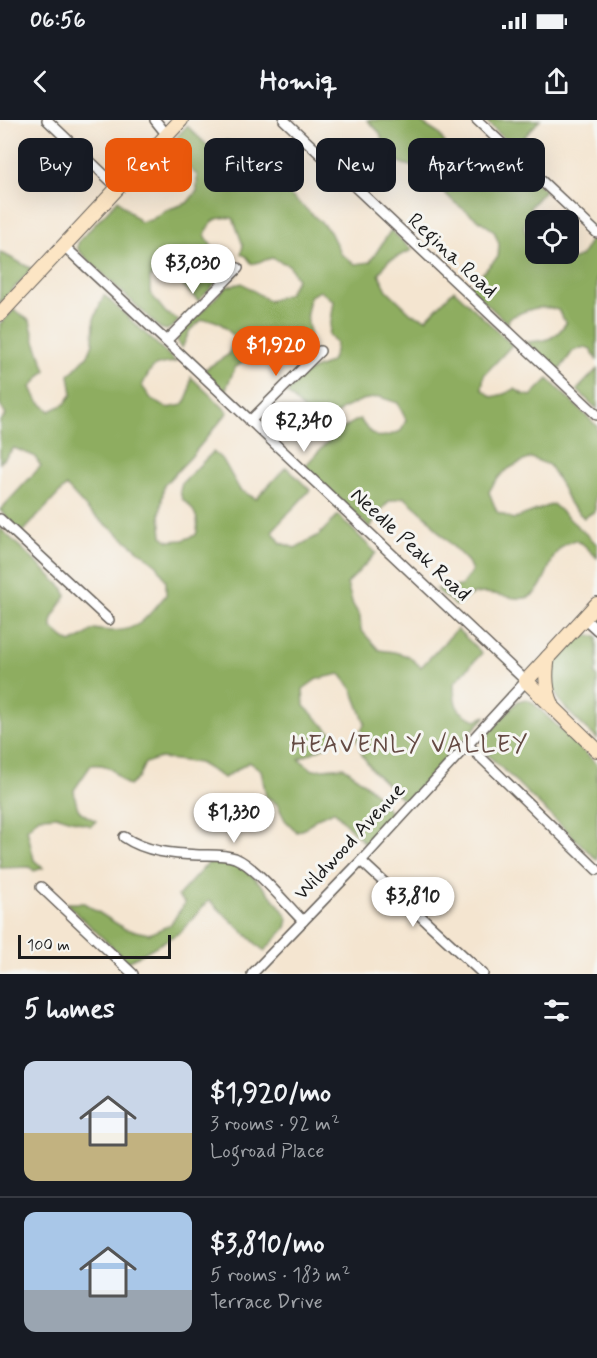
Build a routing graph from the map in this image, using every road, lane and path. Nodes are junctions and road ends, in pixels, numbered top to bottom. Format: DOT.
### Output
graph roads {
  1 [pos="47,120"];
  2 [pos="155,120"];
  3 [pos="180,120"];
  4 [pos="284,120"];
  5 [pos="477,120"];
  6 [pos="167,135"];
  7 [pos="164,138"];
  8 [pos="105,176"];
  9 [pos="114,192"];
  10 [pos="597,233"];
  11 [pos="64,246"];
  12 [pos="238,268"];
  13 [pos="0,314"];
  14 [pos="166,341"];
  15 [pos="320,351"];
  16 [pos="597,416"];
  17 [pos="250,421"];
  18 [pos="0,519"];
  19 [pos="597,603"];
  20 [pos="584,618"];
  21 [pos="109,620"];
  22 [pos="597,630"];
  23 [pos="548,657"];
  24 [pos="526,681"];
  25 [pos="555,709"];
  26 [pos="468,745"];
  27 [pos="597,750"];
  28 [pos="124,837"];
  29 [pos="361,861"];
  30 [pos="597,870"];
  31 [pos="41,886"];
  32 [pos="303,921"];
  33 [pos="258,972"];
  34 [pos="133,974"];
  35 [pos="483,974"];
  1 -- 8 [label="street"];
  2 -- 6 [label="street"];
  3 -- 6 [label="street"];
  4 -- 16 [label="street, Regina Road"];
  5 -- 10 [label="street"];
  6 -- 7 [label="street"];
  9 -- 11 [label="street"];
  11 -- 13 [label="street"];
  11 -- 14 [label="street, Needle Peak Road"];
  12 -- 14 [label="street"];
  14 -- 17 [label="street, Needle Peak Road"];
  15 -- 17 [label="street"];
  17 -- 24 [label="street, Needle Peak Road"];
  18 -- 21 [label="street"];
  19 -- 20 [label="street, Wildwood Avenue"];
  20 -- 22 [label="street"];
  20 -- 23 [label="street, Wildwood Avenue"];
  23 -- 24 [label="street, Wildwood Avenue"];
  23 -- 25 [label="street"];
  24 -- 25 [label="street, Needle Peak Road"];
  24 -- 26 [label="street, Wildwood Avenue"];
  25 -- 27 [label="street, Needle Peak Road"];
  26 -- 29 [label="street, Wildwood Avenue"];
  26 -- 30 [label="street"];
  28 -- 32 [label="street"];
  29 -- 32 [label="street, Wildwood Avenue"];
  29 -- 35 [label="street"];
  31 -- 34 [label="street"];
  32 -- 33 [label="street, Wildwood Avenue"];
}
